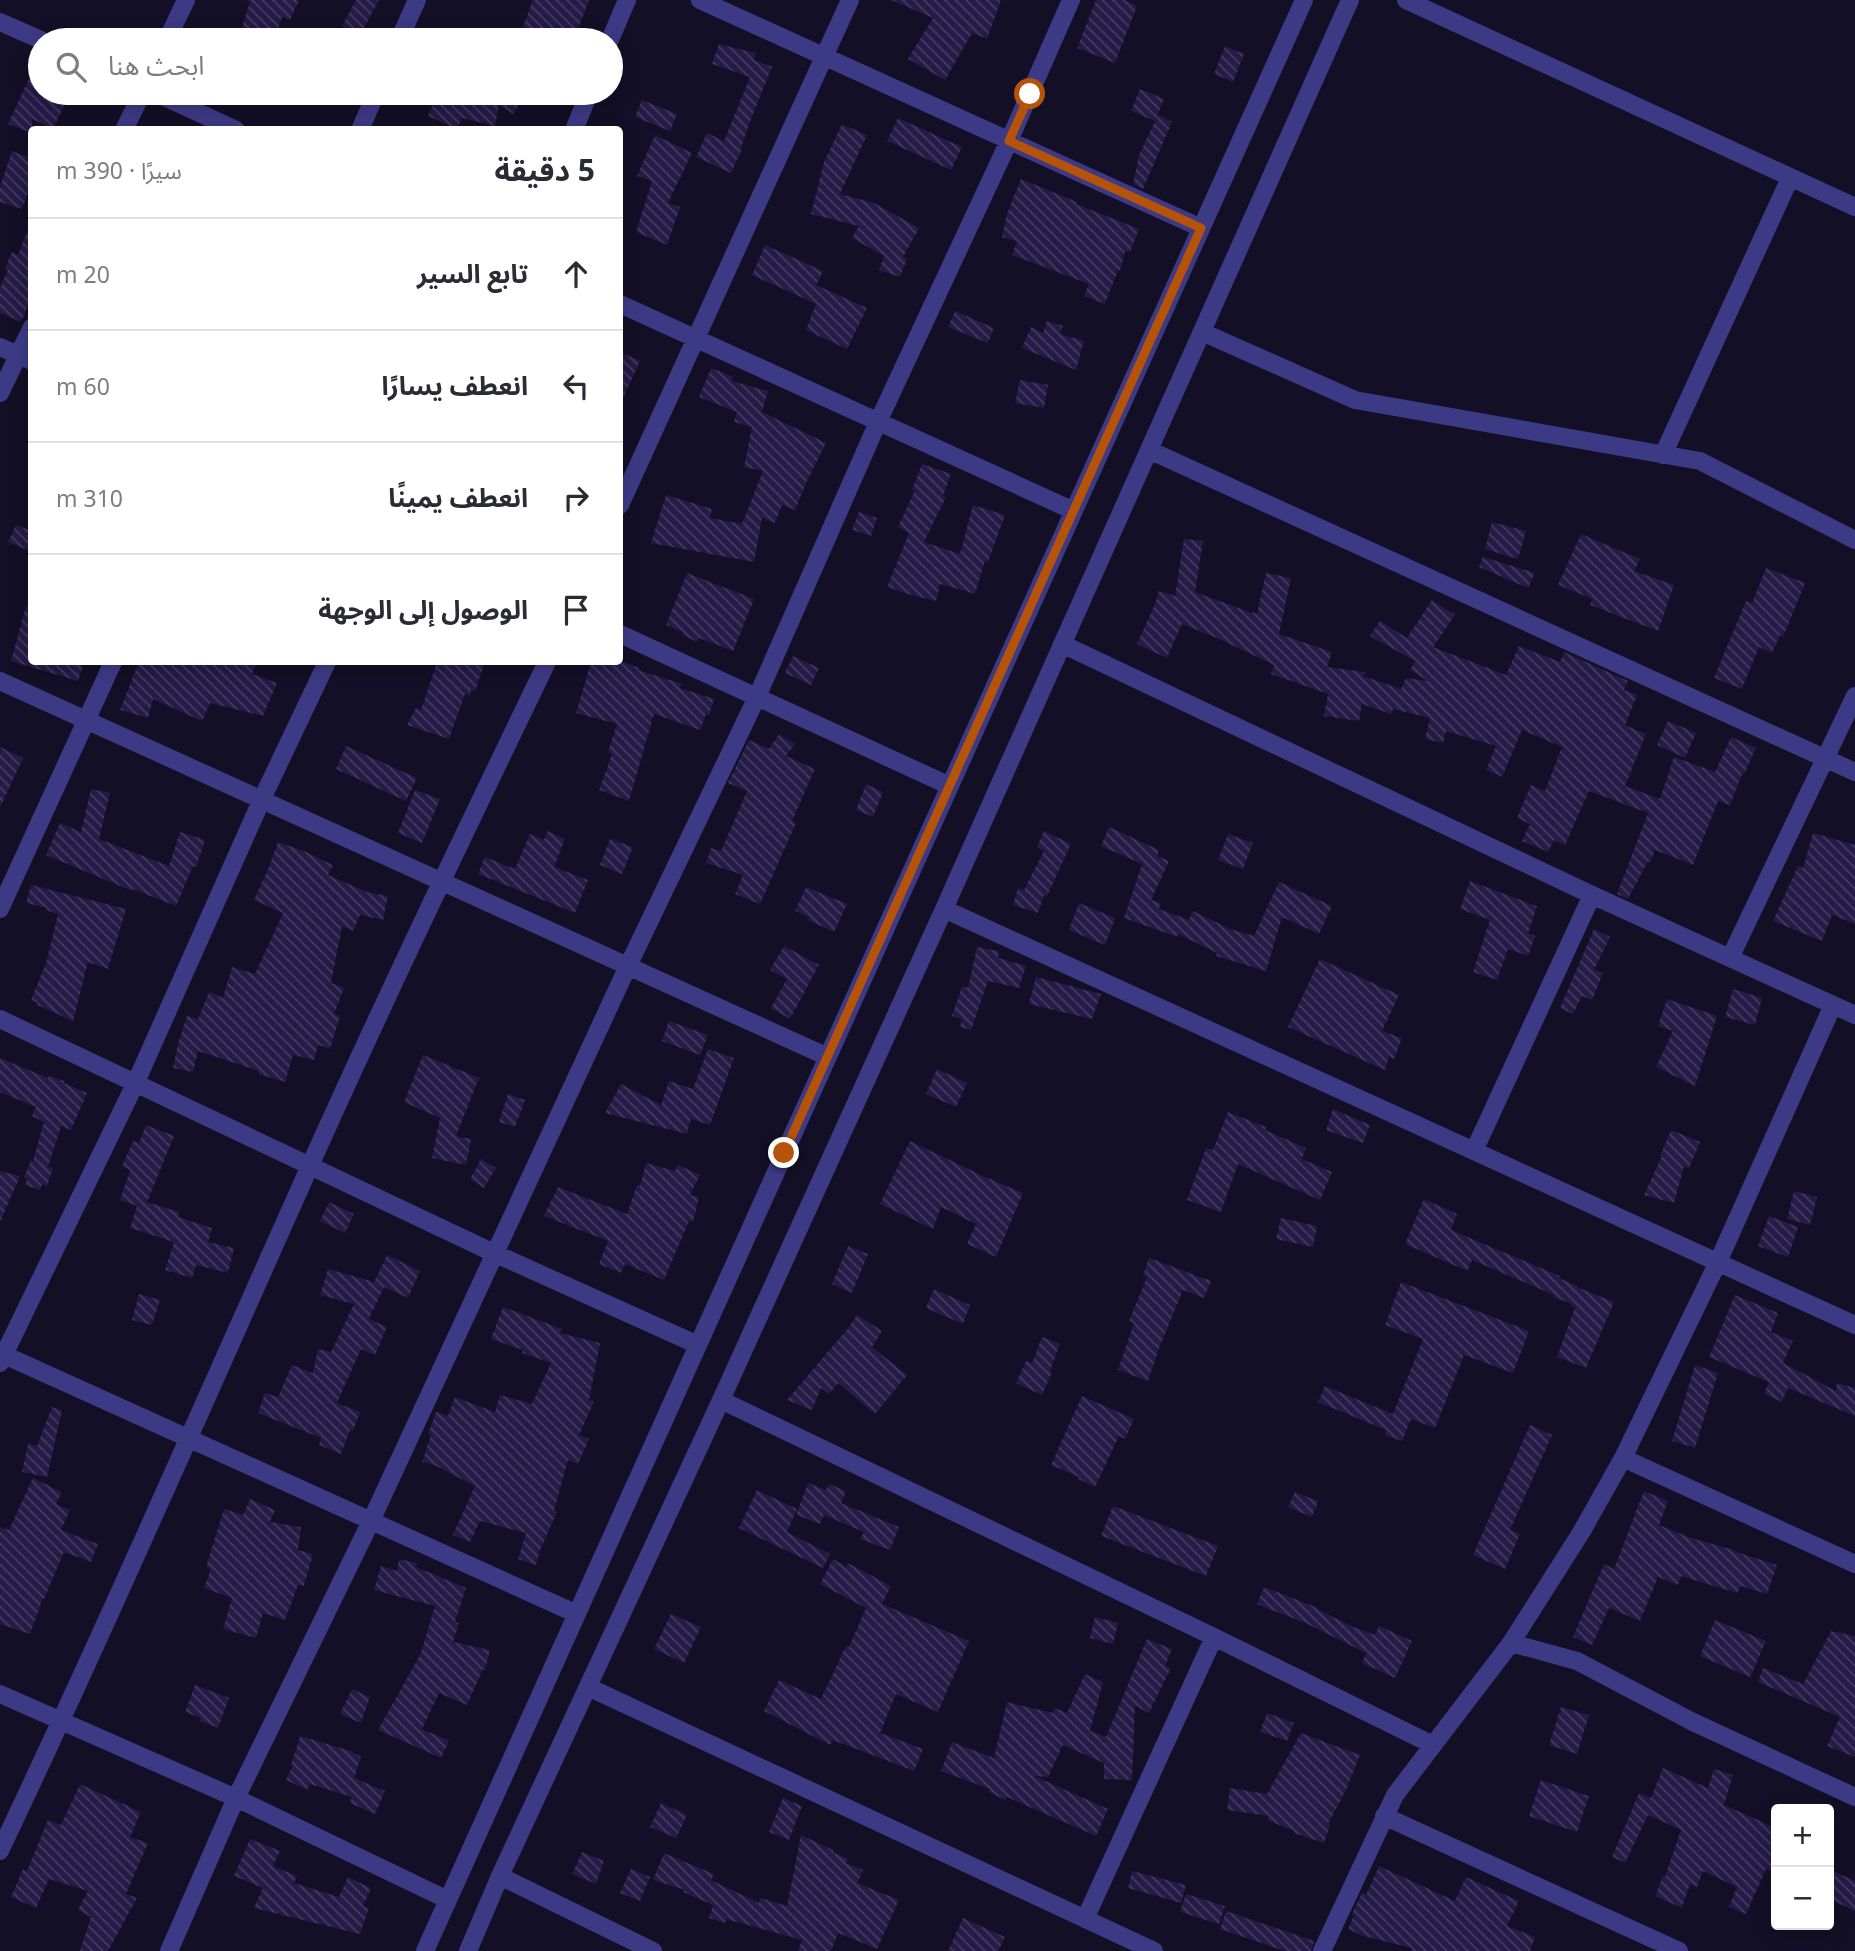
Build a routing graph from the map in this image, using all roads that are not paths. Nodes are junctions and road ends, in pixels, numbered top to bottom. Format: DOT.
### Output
graph roads {
  1 [pos="186,0"];
  2 [pos="417,0"];
  3 [pos="627,0"];
  4 [pos="700,0"];
  5 [pos="850,0"];
  6 [pos="1071,0"];
  7 [pos="1304,0"];
  8 [pos="1350,0"];
  9 [pos="1406,0"];
  10 [pos="0,22"];
  11 [pos="173,28"];
  12 [pos="404,28"];
  13 [pos="615,28"];
  14 [pos="28,35"];
  15 [pos="825,57"];
  16 [pos="136,105"];
  17 [pos="182,105"];
  18 [pos="371,105"];
  19 [pos="584,105"];
  20 [pos="126,126"];
  21 [pos="227,126"];
  22 [pos="362,126"];
  23 [pos="576,126"];
  24 [pos="1009,141"];
  25 [pos="1790,178"];
  26 [pos="1855,207"];
  27 [pos="1201,228"];
  28 [pos="623,305"];
  29 [pos="1202,332"];
  30 [pos="696,339"];
  31 [pos="0,347"];
  32 [pos="25,358"];
  33 [pos="0,393"];
  34 [pos="878,422"];
  35 [pos="1149,450"];
  36 [pos="1663,455"];
  37 [pos="623,498"];
  38 [pos="1074,511"];
  39 [pos="1855,540"];
  40 [pos="623,635"];
  41 [pos="1062,644"];
  42 [pos="112,665"];
  43 [pos="326,665"];
  44 [pos="546,665"];
  45 [pos="0,681"];
  46 [pos="1855,696"];
  47 [pos="757,697"];
  48 [pos="87,720"];
  49 [pos="1825,758"];
  50 [pos="1855,772"];
  51 [pos="950,786"];
  52 [pos="261,799"];
  53 [pos="442,881"];
  54 [pos="1592,895"];
  55 [pos="0,909"];
  56 [pos="944,909"];
  57 [pos="1730,958"];
  58 [pos="628,966"];
  59 [pos="1833,1005"];
  60 [pos="1855,1015"];
  61 [pos="0,1019"];
  62 [pos="828,1058"];
  63 [pos="136,1082"];
  64 [pos="1474,1151"];
  65 [pos="310,1166"];
  66 [pos="496,1254"];
  67 [pos="1718,1262"];
  68 [pos="1855,1325"];
  69 [pos="698,1345"];
  70 [pos="1,1357"];
  71 [pos="722,1400"];
  72 [pos="190,1439"];
  73 [pos="1623,1458"];
  74 [pos="371,1521"];
  75 [pos="1855,1564"];
  76 [pos="577,1614"];
  77 [pos="1214,1637"];
  78 [pos="1511,1643"];
  79 [pos="588,1687"];
  80 [pos="0,1695"];
  81 [pos="62,1721"];
  82 [pos="1433,1745"];
  83 [pos="1855,1797"];
  84 [pos="236,1798"];
  85 [pos="1384,1816"];
  86 [pos="0,1851"];
  87 [pos="500,1875"];
  88 [pos="448,1900"];
  89 [pos="1085,1919"];
  90 [pos="169,1951"];
  91 [pos="425,1951"];
  92 [pos="468,1951"];
  93 [pos="653,1951"];
  94 [pos="1154,1951"];
  95 [pos="1322,1951"];
  96 [pos="1679,1951"];
  1 -- 11 [label="street"];
  2 -- 12 [label="street"];
  3 -- 13 [label="street"];
  4 -- 15 [label="street"];
  5 -- 15 [label="street"];
  6 -- 24 [label="street"];
  7 -- 27 [label="street"];
  8 -- 29 [label="street"];
  9 -- 25 [label="street"];
  10 -- 14 [label="street"];
  15 -- 24 [label="street"];
  15 -- 30 [label="street"];
  16 -- 20 [label="street"];
  17 -- 21 [label="street"];
  18 -- 22 [label="street"];
  19 -- 23 [label="street"];
  24 -- 27 [label="street"];
  24 -- 34 [label="street"];
  25 -- 26 [label="street"];
  25 -- 36 [label="street"];
  27 -- 38 [label="street"];
  28 -- 30 [label="street"];
  29 -- 35 [label="street"];
  29 -- 36 [label="street"];
  30 -- 34 [label="street"];
  30 -- 37 [label="street"];
  31 -- 32 [label="street"];
  32 -- 33 [label="street"];
  34 -- 38 [label="street"];
  34 -- 47 [label="street"];
  35 -- 41 [label="street"];
  35 -- 49 [label="street"];
  36 -- 39 [label="street"];
  38 -- 51 [label="street"];
  40 -- 47 [label="street"];
  41 -- 54 [label="street"];
  41 -- 56 [label="street"];
  42 -- 48 [label="street"];
  43 -- 52 [label="street"];
  44 -- 53 [label="street"];
  45 -- 48 [label="street"];
  46 -- 49 [label="street"];
  47 -- 51 [label="street"];
  47 -- 58 [label="street"];
  48 -- 52 [label="street"];
  48 -- 55 [label="street"];
  49 -- 50 [label="street"];
  49 -- 57 [label="street"];
  51 -- 62 [label="street"];
  52 -- 53 [label="street"];
  52 -- 63 [label="street"];
  53 -- 58 [label="street"];
  53 -- 65 [label="street"];
  54 -- 57 [label="street"];
  54 -- 64 [label="street"];
  56 -- 64 [label="street"];
  56 -- 71 [label="street"];
  57 -- 59 [label="street"];
  58 -- 62 [label="street"];
  58 -- 66 [label="street"];
  59 -- 60 [label="street"];
  59 -- 67 [label="street"];
  61 -- 63 [label="street"];
  62 -- 69 [label="street"];
  63 -- 65 [label="street"];
  63 -- 70 [label="street"];
  64 -- 67 [label="street"];
  65 -- 66 [label="street"];
  65 -- 72 [label="street"];
  66 -- 69 [label="street"];
  66 -- 74 [label="street"];
  67 -- 68 [label="street"];
  67 -- 73 [label="street"];
  69 -- 76 [label="street"];
  70 -- 72 [label="street"];
  71 -- 77 [label="street"];
  71 -- 79 [label="street"];
  72 -- 74 [label="street"];
  72 -- 81 [label="street"];
  73 -- 75 [label="street"];
  73 -- 78 [label="street"];
  74 -- 76 [label="street"];
  74 -- 84 [label="street"];
  76 -- 88 [label="street"];
  77 -- 82 [label="street"];
  77 -- 89 [label="street"];
  78 -- 82 [label="street"];
  78 -- 83 [label="street"];
  79 -- 87 [label="street"];
  79 -- 89 [label="street"];
  80 -- 81 [label="street"];
  81 -- 84 [label="street"];
  81 -- 86 [label="street"];
  82 -- 85 [label="street"];
  84 -- 88 [label="street"];
  84 -- 90 [label="street"];
  85 -- 95 [label="street"];
  85 -- 96 [label="street"];
  87 -- 92 [label="street"];
  87 -- 93 [label="street"];
  88 -- 91 [label="street"];
  89 -- 94 [label="street"];
}
